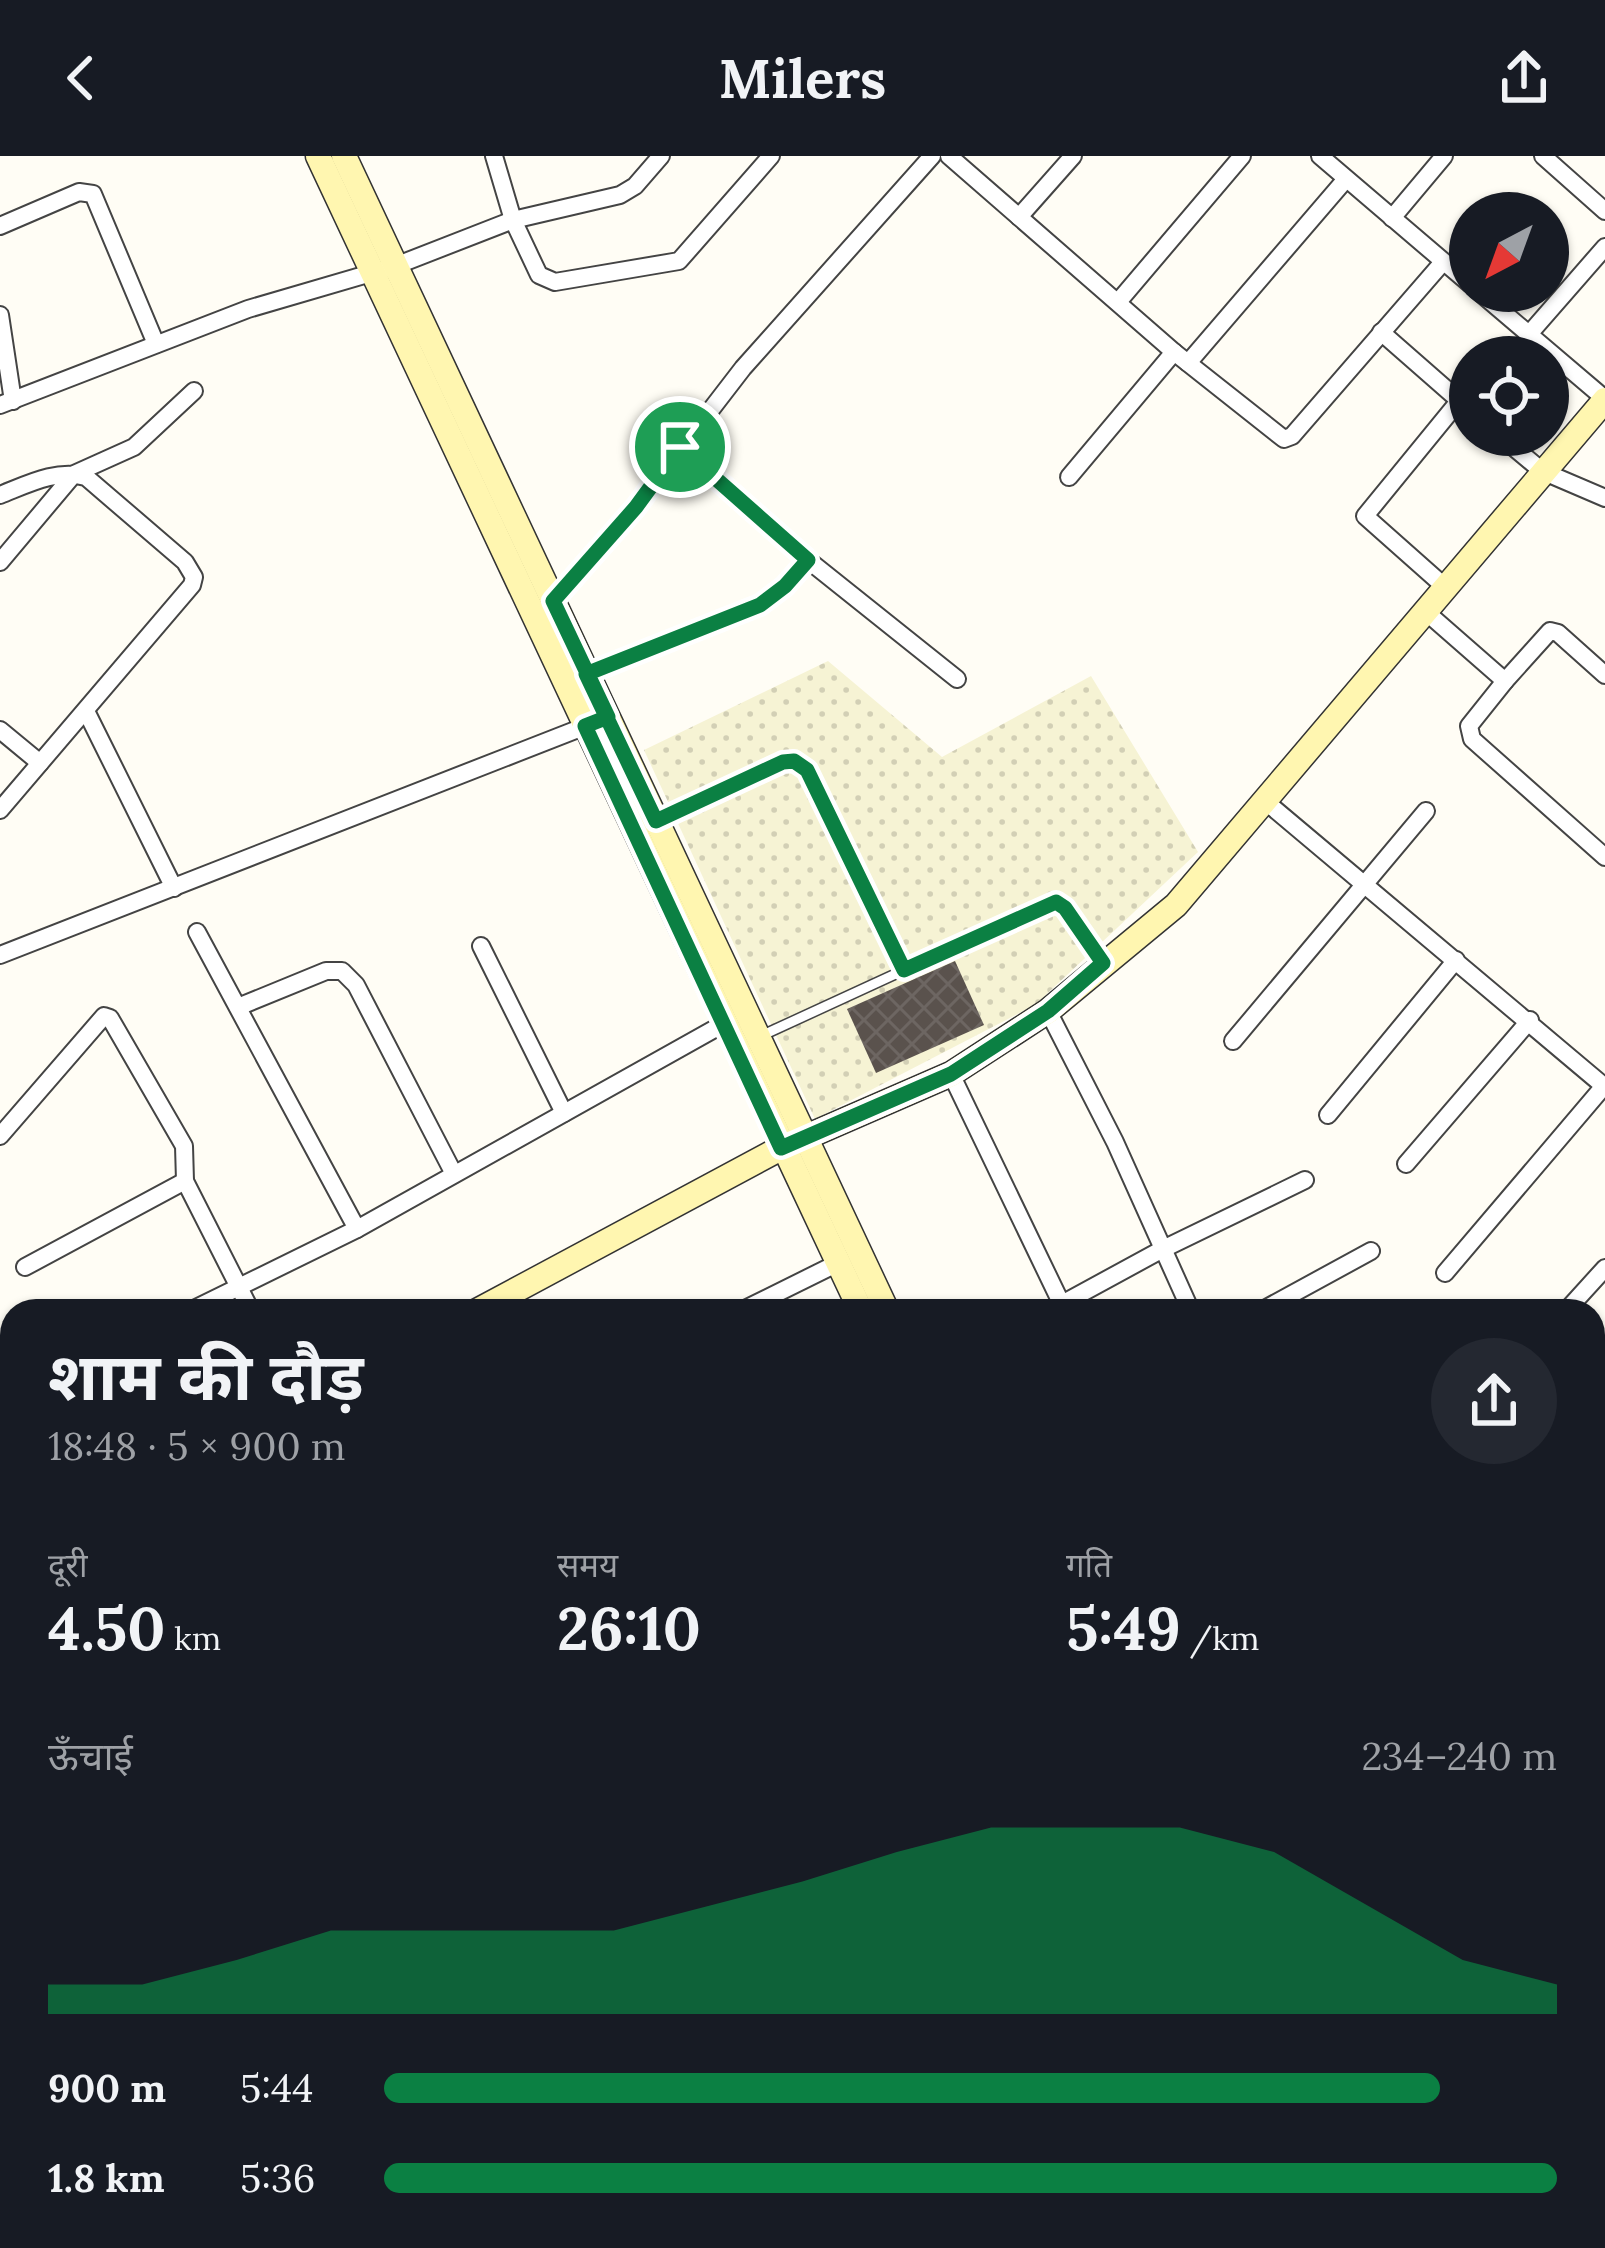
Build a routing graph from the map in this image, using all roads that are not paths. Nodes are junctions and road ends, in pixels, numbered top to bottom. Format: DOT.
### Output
graph roads {
  1 [pos="318,156"];
  2 [pos="344,156"];
  3 [pos="494,156"];
  4 [pos="661,156"];
  5 [pos="771,156"];
  6 [pos="932,156"];
  7 [pos="949,156"];
  8 [pos="1073,156"];
  9 [pos="1243,156"];
  10 [pos="1320,156"];
  11 [pos="1444,156"];
  12 [pos="1543,156"];
  13 [pos="1346,178"];
  14 [pos="1605,211"];
  15 [pos="1019,217"];
  16 [pos="1392,218"];
  17 [pos="513,220"];
  18 [pos="0,226"];
  19 [pos="1605,247"];
  20 [pos="1442,262"];
  21 [pos="1449,268"];
  22 [pos="384,269"];
  23 [pos="1118,302"];
  24 [pos="1504,312"];
  25 [pos="0,315"];
  26 [pos="1382,332"];
  27 [pos="1530,333"];
  28 [pos="157,344"];
  29 [pos="1181,357"];
  30 [pos="194,391"];
  31 [pos="1449,392"];
  32 [pos="1605,399"];
  33 [pos="6,403"];
  34 [pos="1449,424"];
  35 [pos="680,447"];
  36 [pos="1524,456"];
  37 [pos="1541,471"];
  38 [pos="74,474"];
  39 [pos="1070,476"];
  40 [pos="0,494"];
  41 [pos="1604,498"];
  42 [pos="808,560"];
  43 [pos="0,562"];
  44 [pos="1445,586"];
  45 [pos="553,601"];
  46 [pos="1425,611"];
  47 [pos="586,674"];
  48 [pos="1605,675"];
  49 [pos="956,679"];
  50 [pos="1505,681"];
  51 [pos="86,711"];
  52 [pos="596,722"];
  53 [pos="0,730"];
  54 [pos="40,763"];
  55 [pos="1265,801"];
  56 [pos="0,810"];
  57 [pos="1426,811"];
  58 [pos="656,821"];
  59 [pos="1605,857"];
  60 [pos="1366,884"];
  61 [pos="174,888"];
  62 [pos="197,932"];
  63 [pos="482,946"];
  64 [pos="0,955"];
  65 [pos="1456,959"];
  66 [pos="1103,963"];
  67 [pos="904,970"];
  68 [pos="238,1007"];
  69 [pos="1048,1011"];
  70 [pos="1530,1020"];
  71 [pos="724,1023"];
  72 [pos="758,1038"];
  73 [pos="1233,1041"];
  74 [pos="951,1074"];
  75 [pos="1604,1086"];
  76 [pos="564,1113"];
  77 [pos="1328,1115"];
  78 [pos="0,1136"];
  79 [pos="792,1144"];
  80 [pos="1406,1164"];
  81 [pos="454,1174"];
  82 [pos="1306,1180"];
  83 [pos="185,1181"];
  84 [pos="357,1229"];
  85 [pos="1161,1250"];
  86 [pos="1371,1251"];
  87 [pos="838,1263"];
  88 [pos="25,1267"];
  89 [pos="1605,1268"];
  90 [pos="1445,1273"];
  91 [pos="239,1288"];
  92 [pos="216,1299"];
  93 [pos="245,1299"];
  94 [pos="500,1299"];
  95 [pos="765,1299"];
  96 [pos="854,1299"];
  97 [pos="880,1299"];
  98 [pos="1054,1299"];
  99 [pos="1076,1299"];
  100 [pos="1185,1299"];
  101 [pos="1283,1299"];
  102 [pos="1577,1299"];
  1 -- 22 [label="main road"];
  2 -- 22 [label="main road"];
  3 -- 17 [label="street"];
  4 -- 17 [label="street"];
  5 -- 17 [label="street"];
  6 -- 35 [label="street"];
  7 -- 15 [label="street"];
  8 -- 15 [label="street"];
  9 -- 23 [label="street"];
  10 -- 13 [label="street"];
  11 -- 16 [label="street"];
  12 -- 14 [label="street"];
  13 -- 16 [label="street"];
  13 -- 29 [label="street"];
  15 -- 23 [label="street"];
  16 -- 20 [label="street"];
  17 -- 22 [label="street"];
  18 -- 28 [label="street"];
  19 -- 27 [label="street"];
  20 -- 21 [label="street"];
  20 -- 26 [label="street"];
  22 -- 28 [label="street"];
  22 -- 45 [label="main road"];
  22 -- 52 [label="main road"];
  23 -- 29 [label="street"];
  24 -- 27 [label="street"];
  25 -- 33 [label="street"];
  26 -- 29 [label="street"];
  26 -- 31 [label="street"];
  27 -- 32 [label="street"];
  28 -- 33 [label="street"];
  29 -- 39 [label="street"];
  30 -- 38 [label="street"];
  32 -- 37 [label="main road"];
  34 -- 44 [label="street"];
  35 -- 42 [label="street"];
  35 -- 45 [label="street"];
  36 -- 37 [label="street"];
  37 -- 41 [label="street"];
  37 -- 44 [label="main road"];
  38 -- 40 [label="street"];
  38 -- 43 [label="street"];
  38 -- 51 [label="street"];
  42 -- 47 [label="street"];
  42 -- 49 [label="street"];
  44 -- 46 [label="main road"];
  45 -- 47 [label="main road"];
  46 -- 50 [label="street"];
  46 -- 55 [label="main road"];
  47 -- 52 [label="main road"];
  48 -- 50 [label="street"];
  50 -- 59 [label="street"];
  51 -- 54 [label="street"];
  51 -- 61 [label="street"];
  52 -- 58 [label="main road"];
  52 -- 61 [label="street"];
  52 -- 71 [label="main road"];
  53 -- 54 [label="street"];
  54 -- 56 [label="street"];
  55 -- 60 [label="street"];
  55 -- 66 [label="main road"];
  57 -- 60 [label="street"];
  58 -- 67 [label="lane"];
  58 -- 72 [label="main road"];
  60 -- 65 [label="street"];
  60 -- 73 [label="street"];
  61 -- 64 [label="street"];
  62 -- 68 [label="street"];
  63 -- 76 [label="street"];
  65 -- 70 [label="street"];
  65 -- 77 [label="street"];
  66 -- 67 [label="lane"];
  66 -- 69 [label="main road"];
  67 -- 72 [label="lane"];
  68 -- 81 [label="street"];
  68 -- 84 [label="street"];
  69 -- 74 [label="main road"];
  69 -- 85 [label="street"];
  70 -- 75 [label="street"];
  70 -- 80 [label="street"];
  71 -- 76 [label="street"];
  71 -- 79 [label="main road"];
  72 -- 79 [label="main road"];
  74 -- 79 [label="main road"];
  74 -- 98 [label="street"];
  75 -- 90 [label="street"];
  76 -- 81 [label="street"];
  78 -- 83 [label="street"];
  79 -- 87 [label="main road"];
  79 -- 94 [label="main road"];
  79 -- 97 [label="main road"];
  81 -- 84 [label="street"];
  82 -- 85 [label="street"];
  83 -- 88 [label="street"];
  83 -- 91 [label="street"];
  84 -- 91 [label="street"];
  85 -- 99 [label="street"];
  85 -- 100 [label="street"];
  86 -- 101 [label="street"];
  87 -- 95 [label="street"];
  87 -- 96 [label="main road"];
  89 -- 102 [label="street"];
  91 -- 92 [label="street"];
  91 -- 93 [label="street"];
}
